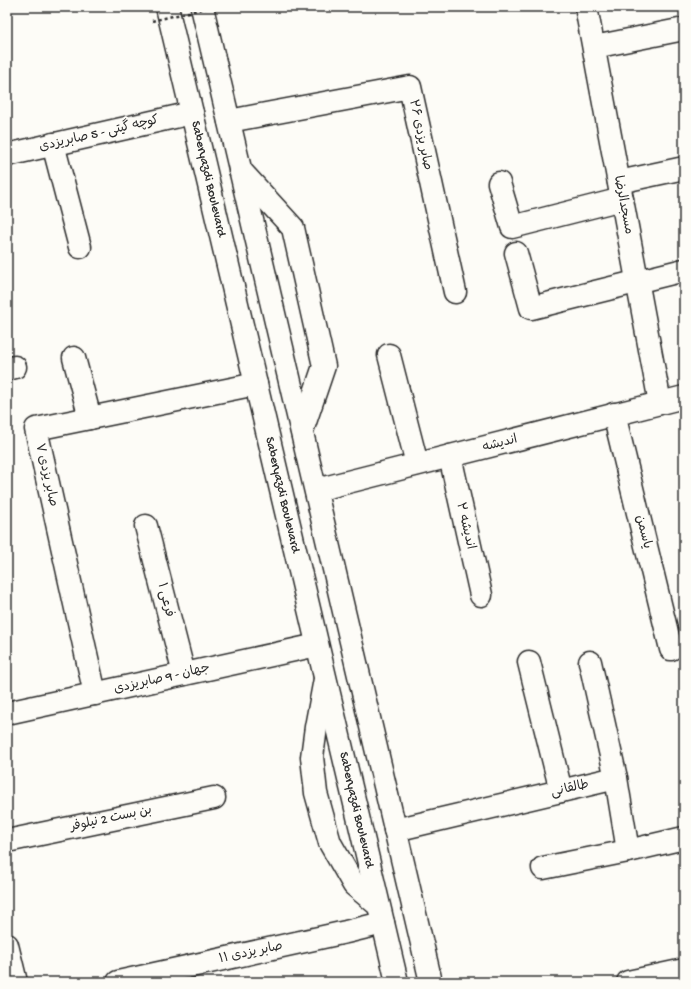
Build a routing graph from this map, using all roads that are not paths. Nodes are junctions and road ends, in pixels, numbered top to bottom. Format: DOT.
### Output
graph roads {
  1 [pos="202,7"];
  2 [pos="586,7"];
  3 [pos="160,14"];
  4 [pos="684,29"];
  5 [pos="594,47"];
  6 [pos="192,113"];
  7 [pos="229,122"];
  8 [pos="53,144"];
  9 [pos="7,155"];
  10 [pos="684,168"];
  11 [pos="240,170"];
  12 [pos="499,183"];
  13 [pos="621,191"];
  14 [pos="80,247"];
  15 [pos="516,253"];
  16 [pos="263,266"];
  17 [pos="684,270"];
  18 [pos="230,274"];
  19 [pos="637,281"];
  20 [pos="454,292"];
  21 [pos="389,355"];
  22 [pos="74,358"];
  23 [pos="256,384"];
  24 [pos="684,397"];
  25 [pos="660,403"];
  26 [pos="614,414"];
  27 [pos="90,418"];
  28 [pos="302,431"];
  29 [pos="450,456"];
  30 [pos="417,464"];
  31 [pos="316,490"];
  32 [pos="146,526"];
  33 [pos="481,595"];
  34 [pos="317,645"];
  35 [pos="671,649"];
  36 [pos="529,662"];
  37 [pos="590,662"];
  38 [pos="184,674"];
  39 [pos="325,679"];
  40 [pos="95,694"];
  41 [pos="7,713"];
  42 [pos="616,778"];
  43 [pos="561,791"];
  44 [pos="214,798"];
  45 [pos="395,830"];
  46 [pos="684,838"];
  47 [pos="7,841"];
  48 [pos="628,851"];
  49 [pos="543,868"];
  50 [pos="381,914"];
  51 [pos="7,945"];
  52 [pos="684,970"];
  53 [pos="16,982"];
  54 [pos="118,982"];
  55 [pos="397,982"];
  56 [pos="431,982"];
  57 [pos="628,982"];
  1 -- 7 [label="street"];
  2 -- 5 [label="street, مسجدالرضا"];
  3 -- 6 [label="street, Saberyazdi Boulevard"];
  4 -- 5 [label="street"];
  5 -- 13 [label="street, مسجدالرضا"];
  6 -- 8 [label="street, کوچه گیتی - 5 صابریزدی"];
  6 -- 18 [label="street, Saberyazdi Boulevard"];
  7 -- 11 [label="street"];
  7 -- 20 [label="street, صابر یزدی ۲۶"];
  8 -- 9 [label="street, کوچه گیتی - 5 صابریزدی"];
  8 -- 14 [label="street"];
  10 -- 13 [label="street"];
  11 -- 16 [label="street"];
  11 -- 28 [label="street"];
  12 -- 13 [label="street"];
  13 -- 19 [label="street, مسجدالرضا"];
  15 -- 19 [label="street"];
  16 -- 18 [label="street"];
  16 -- 28 [label="street"];
  17 -- 19 [label="street"];
  18 -- 23 [label="street, Saberyazdi Boulevard"];
  19 -- 25 [label="street, مسجدالرضا"];
  21 -- 30 [label="street"];
  22 -- 27 [label="street"];
  23 -- 27 [label="street, صابر یزدی ۷"];
  23 -- 34 [label="street, Saberyazdi Boulevard"];
  24 -- 25 [label="street, اندیشه"];
  25 -- 26 [label="street, اندیشه"];
  26 -- 29 [label="street, اندیشه"];
  26 -- 35 [label="street, یاسمن"];
  27 -- 40 [label="street, صابر یزدی ۷"];
  28 -- 31 [label="street"];
  29 -- 30 [label="street, اندیشه"];
  29 -- 33 [label="street, اندیشه ۲"];
  30 -- 31 [label="street, اندیشه"];
  31 -- 45 [label="street"];
  32 -- 38 [label="street, فرعی ۱"];
  34 -- 38 [label="street, جهان - 9 صابریزدی"];
  34 -- 39 [label="street, Saberyazdi Boulevard"];
  36 -- 43 [label="street"];
  37 -- 42 [label="street"];
  38 -- 40 [label="street, جهان - 9 صابریزدی"];
  39 -- 50 [label="street, Saberyazdi Boulevard"];
  39 -- 50 [label="street"];
  40 -- 41 [label="street, جهان - 9 صابریزدی"];
  42 -- 43 [label="street, طالقانی"];
  42 -- 48 [label="street"];
  43 -- 45 [label="street, طالقانی"];
  44 -- 47 [label="street, بن بست 2 نیلوفر"];
  45 -- 56 [label="street"];
  46 -- 48 [label="street"];
  48 -- 49 [label="street"];
  50 -- 54 [label="street, صابر یزدی ۱۱"];
  50 -- 55 [label="street, Saberyazdi Boulevard"];
  51 -- 53 [label="street"];
  52 -- 57 [label="street"];
}
